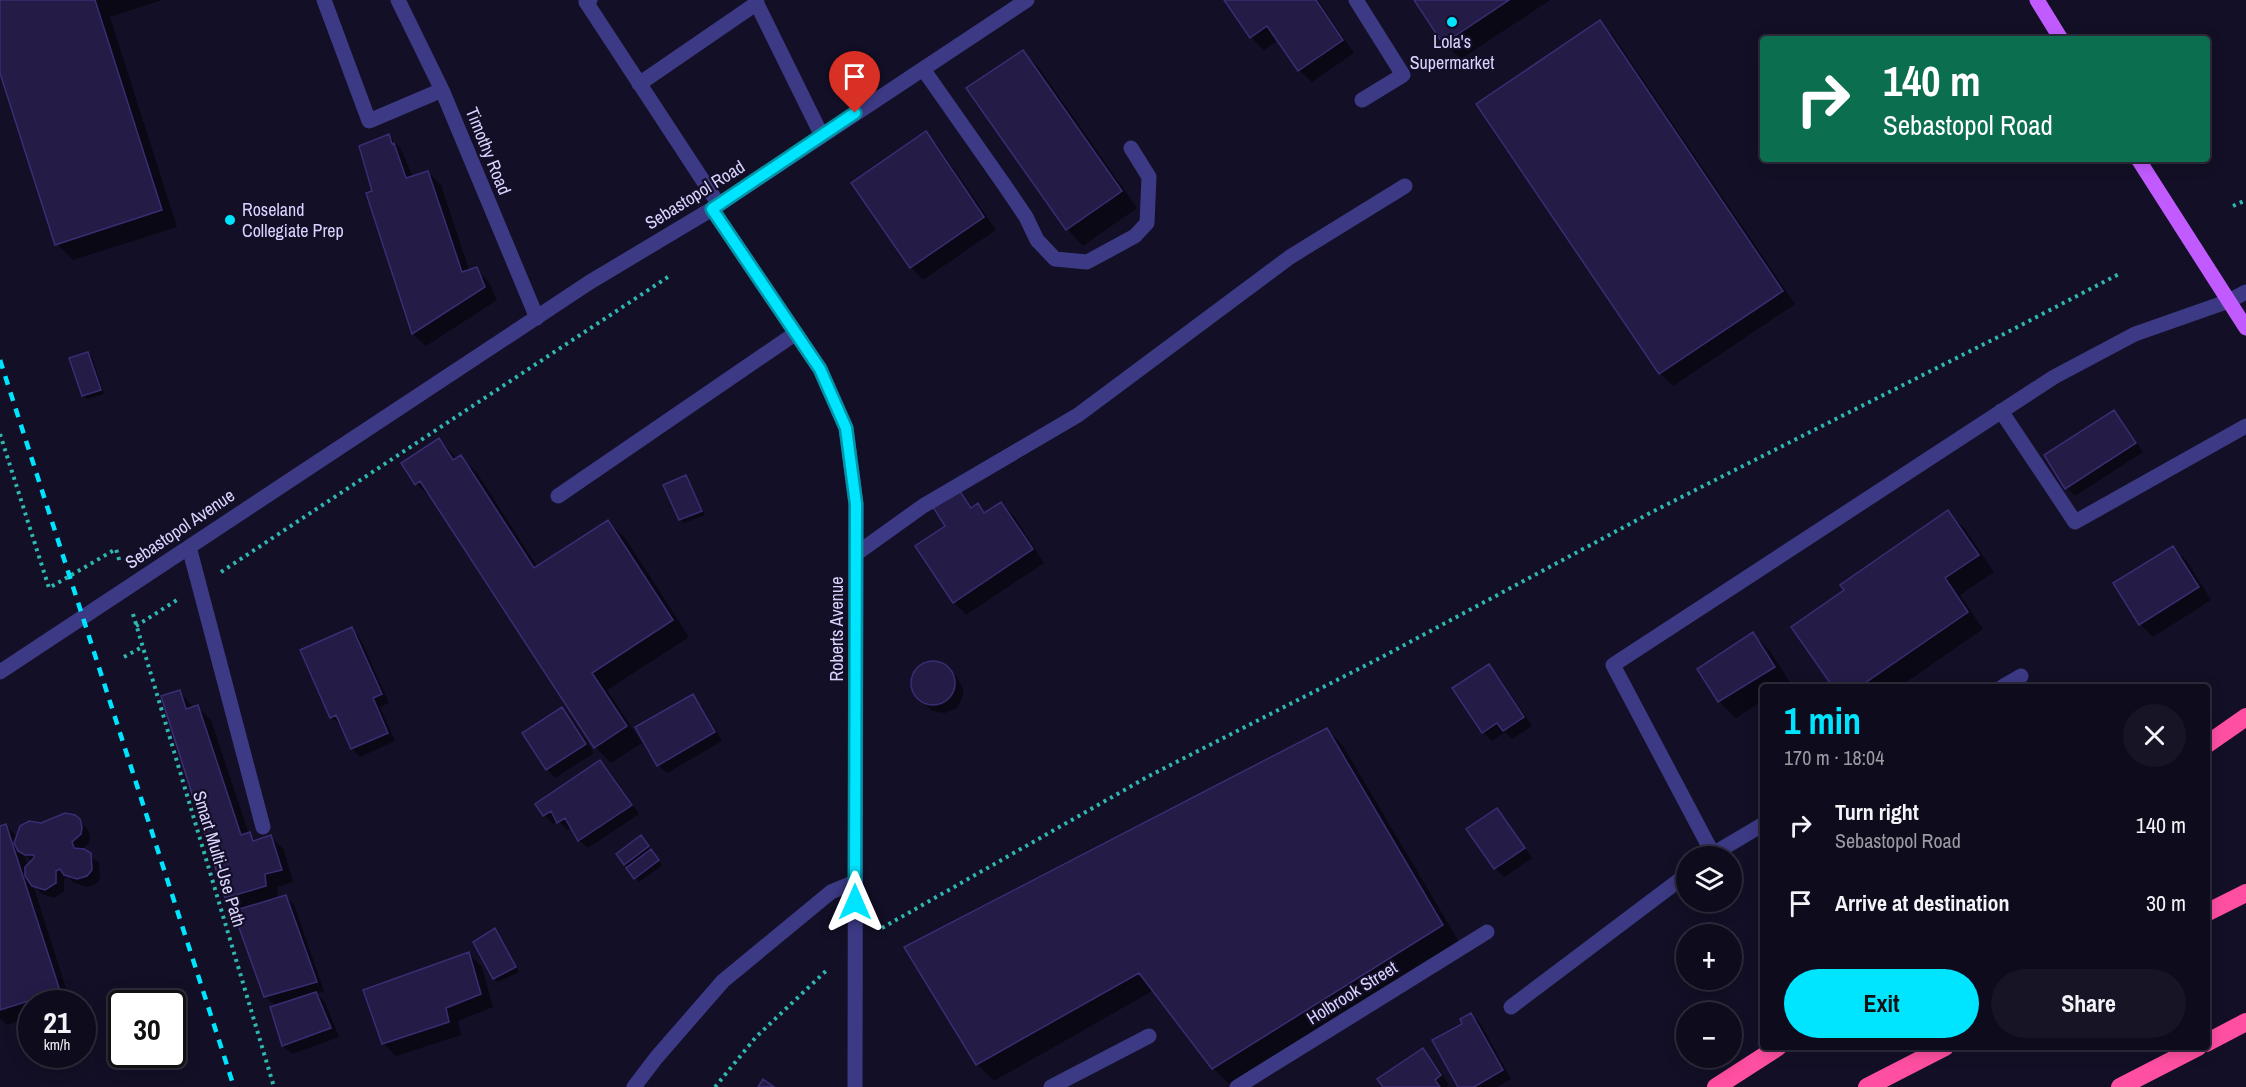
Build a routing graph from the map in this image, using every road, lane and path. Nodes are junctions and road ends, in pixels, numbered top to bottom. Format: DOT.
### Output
graph roads {
  1 [pos="324,0"];
  2 [pos="398,0"];
  3 [pos="590,0"];
  4 [pos="1027,0"];
  5 [pos="1356,0"];
  6 [pos="2037,0"];
  7 [pos="756,2"];
  8 [pos="1010,5"];
  9 [pos="2059,36"];
  10 [pos="923,69"];
  11 [pos="639,84"];
  12 [pos="442,90"];
  13 [pos="1362,100"];
  14 [pos="822,136"];
  15 [pos="1131,148"];
  16 [pos="2140,162"];
  17 [pos="1405,186"];
  18 [pos="2246,200"];
  19 [pos="2233,206"];
  20 [pos="716,207"];
  21 [pos="2121,273"];
  22 [pos="671,275"];
  23 [pos="2246,292"];
  24 [pos="2229,301"];
  25 [pos="537,318"];
  26 [pos="2246,328"];
  27 [pos="796,333"];
  28 [pos="2001,411"];
  29 [pos="381,419"];
  30 [pos="2246,426"];
  31 [pos="0,434"];
  32 [pos="558,496"];
  33 [pos="189,547"];
  34 [pos="116,549"];
  35 [pos="856,554"];
  36 [pos="200,586"];
  37 [pos="136,626"];
  38 [pos="140,639"];
  39 [pos="142,647"];
  40 [pos="124,657"];
  41 [pos="0,672"];
  42 [pos="2021,676"];
  43 [pos="2007,684"];
  44 [pos="2246,717"];
  45 [pos="2210,742"];
  46 [pos="1760,826"];
  47 [pos="263,827"];
  48 [pos="1707,846"];
  49 [pos="1727,846"];
  50 [pos="855,882"];
  51 [pos="1676,882"];
  52 [pos="2246,893"];
  53 [pos="2210,911"];
  54 [pos="1487,932"];
  55 [pos="855,944"];
  56 [pos="1511,1007"];
  57 [pos="2246,1022"];
  58 [pos="1149,1036"];
  59 [pos="2210,1040"];
  60 [pos="1773,1050"];
  61 [pos="1940,1050"];
  62 [pos="2192,1050"];
  63 [pos="274,1087"];
  64 [pos="634,1087"];
  65 [pos="715,1087"];
  66 [pos="855,1087"];
  67 [pos="1051,1087"];
  68 [pos="1237,1087"];
  69 [pos="1716,1087"];
  70 [pos="1867,1087"];
  71 [pos="2120,1087"];
  1 -- 12 [label="street"];
  2 -- 12 [label="street, Timothy Road"];
  3 -- 11 [label="street, Roberts Avenue"];
  4 -- 8 [label="street, Sebastopol Road"];
  5 -- 13 [label="street"];
  6 -- 9 [label="main road"];
  7 -- 11 [label="street"];
  7 -- 14 [label="street"];
  8 -- 10 [label="street, Sebastopol Road"];
  10 -- 14 [label="street, Sebastopol Road"];
  10 -- 15 [label="street"];
  11 -- 20 [label="street, Roberts Avenue"];
  12 -- 25 [label="street, Timothy Road"];
  14 -- 20 [label="street, Sebastopol Road"];
  16 -- 24 [label="main road"];
  17 -- 35 [label="street"];
  18 -- 19 [label="path"];
  20 -- 25 [label="street, Sebastopol Road"];
  20 -- 27 [label="street, Roberts Avenue"];
  21 -- 55 [label="path"];
  22 -- 36 [label="path"];
  23 -- 24 [label="street"];
  24 -- 26 [label="main road"];
  24 -- 28 [label="street"];
  25 -- 29 [label="street, Sebastopol Road"];
  27 -- 32 [label="street"];
  27 -- 35 [label="street, Roberts Avenue"];
  28 -- 30 [label="street"];
  28 -- 48 [label="street"];
  29 -- 33 [label="street, Sebastopol Avenue"];
  31 -- 34 [label="path"];
  33 -- 36 [label="street"];
  33 -- 41 [label="street, Sebastopol Avenue"];
  35 -- 50 [label="street, Roberts Avenue"];
  36 -- 37 [label="path"];
  36 -- 47 [label="street"];
  38 -- 39 [label="path, Smart Multi-Use Path"];
  39 -- 40 [label="path"];
  39 -- 63 [label="path, Smart Multi-Use Path"];
  42 -- 43 [label="street"];
  44 -- 45 [label="highway"];
  46 -- 49 [label="street"];
  50 -- 55 [label="street, Roberts Avenue"];
  50 -- 64 [label="street"];
  51 -- 56 [label="street"];
  52 -- 53 [label="highway"];
  54 -- 68 [label="street, Holbrook Street"];
  55 -- 65 [label="path"];
  55 -- 66 [label="street, Roberts Avenue"];
  57 -- 59 [label="highway"];
  58 -- 67 [label="street"];
  60 -- 69 [label="highway"];
  61 -- 70 [label="highway"];
  62 -- 71 [label="highway"];
}
